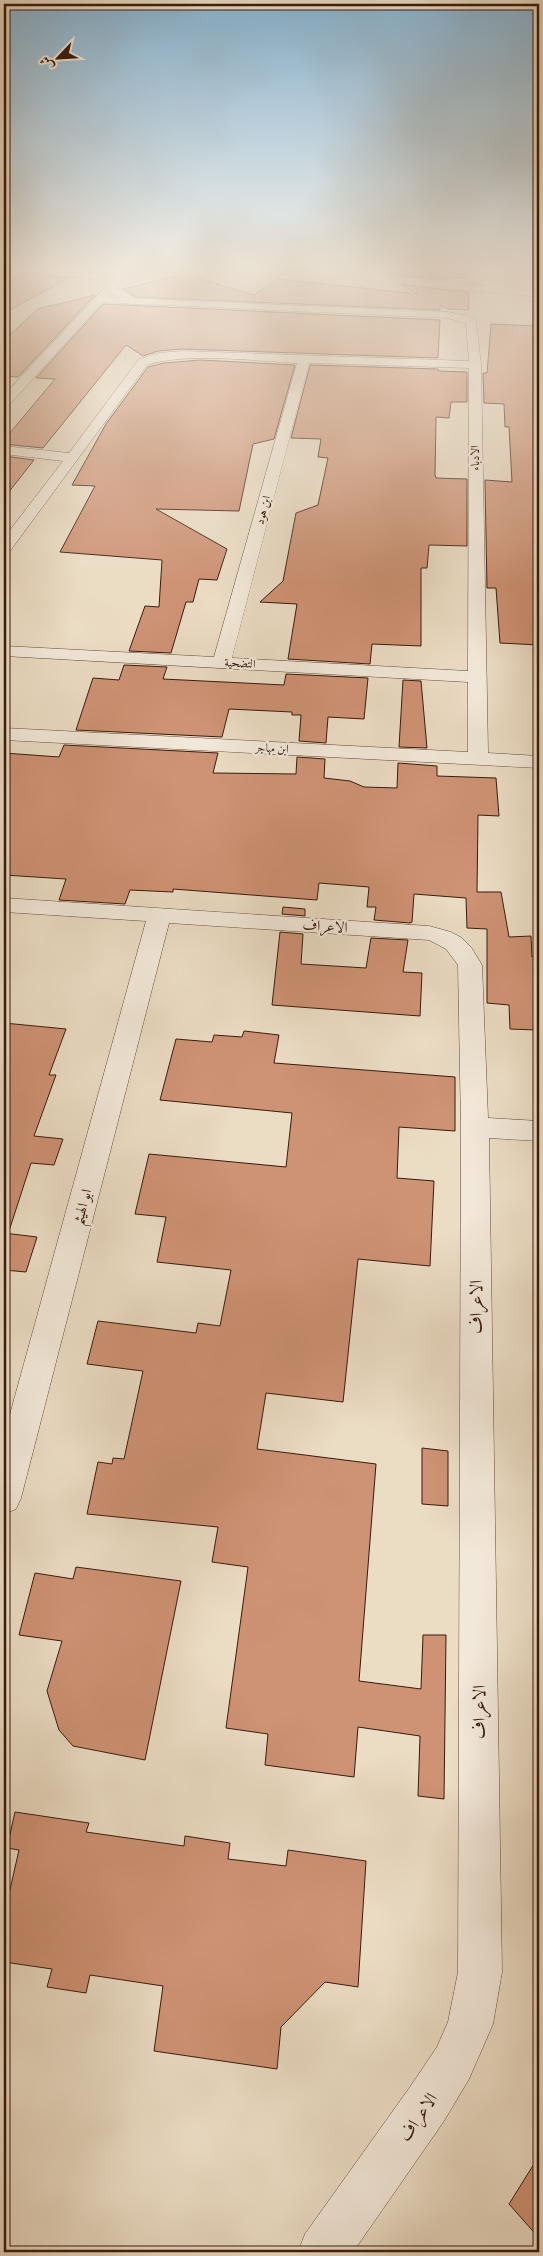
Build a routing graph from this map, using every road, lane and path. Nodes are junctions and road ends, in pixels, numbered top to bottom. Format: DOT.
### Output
graph roads {
  1 [pos="31,373"];
  2 [pos="135,373"];
  3 [pos="300,373"];
  4 [pos="475,373"];
  5 [pos="4,402"];
  6 [pos="4,450"];
  7 [pos="73,458"];
  8 [pos="4,548"];
  9 [pos="4,651"];
  10 [pos="222,662"];
  11 [pos="477,677"];
  12 [pos="4,734"];
  13 [pos="478,758"];
  14 [pos="539,762"];
  15 [pos="4,905"];
  16 [pos="159,915"];
  17 [pos="475,1127"];
  18 [pos="539,1131"];
  19 [pos="4,1498"];
  20 [pos="323,2252"];
  1 -- 5 [label="street"];
  2 -- 7 [label="street"];
  3 -- 10 [label="street, ابن هود"];
  4 -- 11 [label="street, الادباء"];
  6 -- 7 [label="street"];
  7 -- 8 [label="street"];
  9 -- 10 [label="street, التضحية"];
  10 -- 11 [label="street, التضحية"];
  11 -- 13 [label="street, الادباء"];
  12 -- 13 [label="street, ابن مهاجر"];
  13 -- 14 [label="street, ابن مهاجر"];
  15 -- 16 [label="street, الاعراف"];
  16 -- 17 [label="street, الاعراف"];
  16 -- 19 [label="street, ابو الهيثم"];
  17 -- 18 [label="street"];
  17 -- 20 [label="street, الاعراف"];
}
